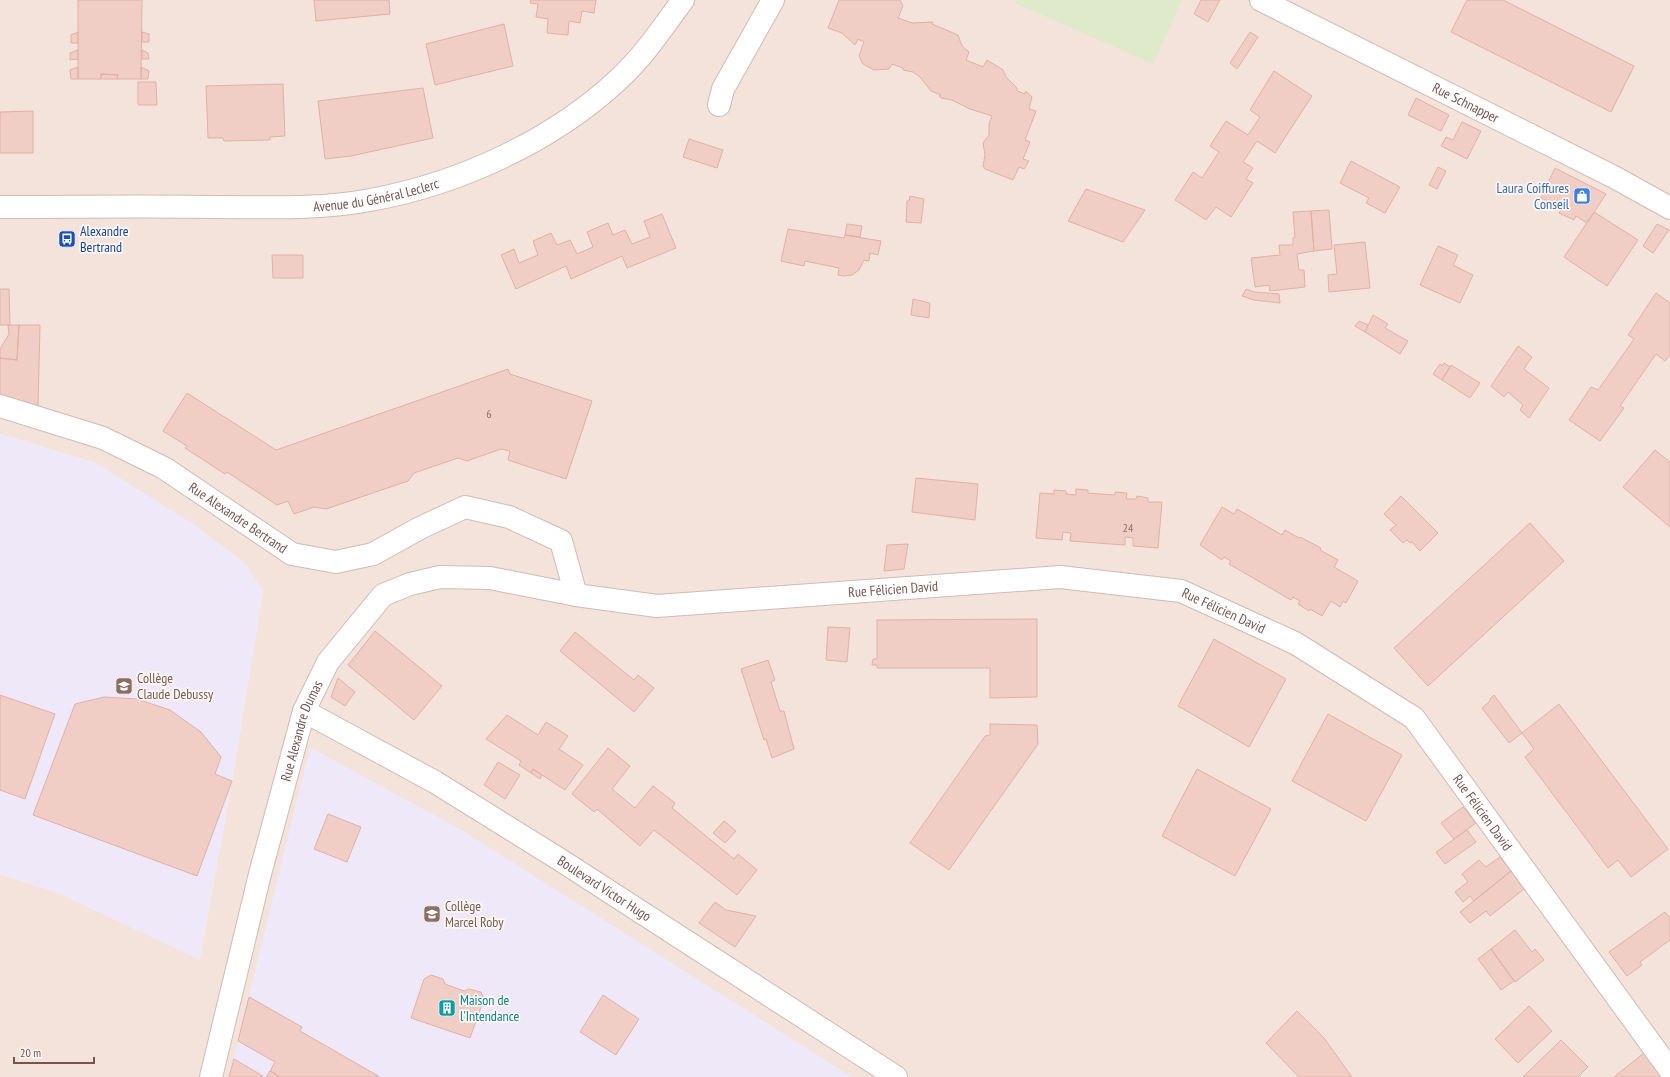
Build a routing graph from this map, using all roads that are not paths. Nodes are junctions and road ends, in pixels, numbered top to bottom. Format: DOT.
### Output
graph roads {
  1 [pos="684,0"];
  2 [pos="773,0"];
  3 [pos="1261,0"];
  4 [pos="719,105"];
  5 [pos="0,208"];
  6 [pos="1670,208"];
  7 [pos="0,406"];
  8 [pos="576,595"];
  9 [pos="304,711"];
  10 [pos="1670,1070"];
  11 [pos="212,1077"];
  12 [pos="896,1077"];
  1 -- 5 [label="street, Avenue du Général Leclerc"];
  2 -- 4 [label="street"];
  3 -- 6 [label="street, Rue Schnapper"];
  7 -- 8 [label="street, Rue Alexandre Bertrand"];
  8 -- 9 [label="street, Rue Alexandre Dumas"];
  8 -- 10 [label="street, Rue Félicien David"];
  9 -- 11 [label="street, Rue Alexandre Dumas"];
  9 -- 12 [label="street, Boulevard Victor Hugo"];
}
